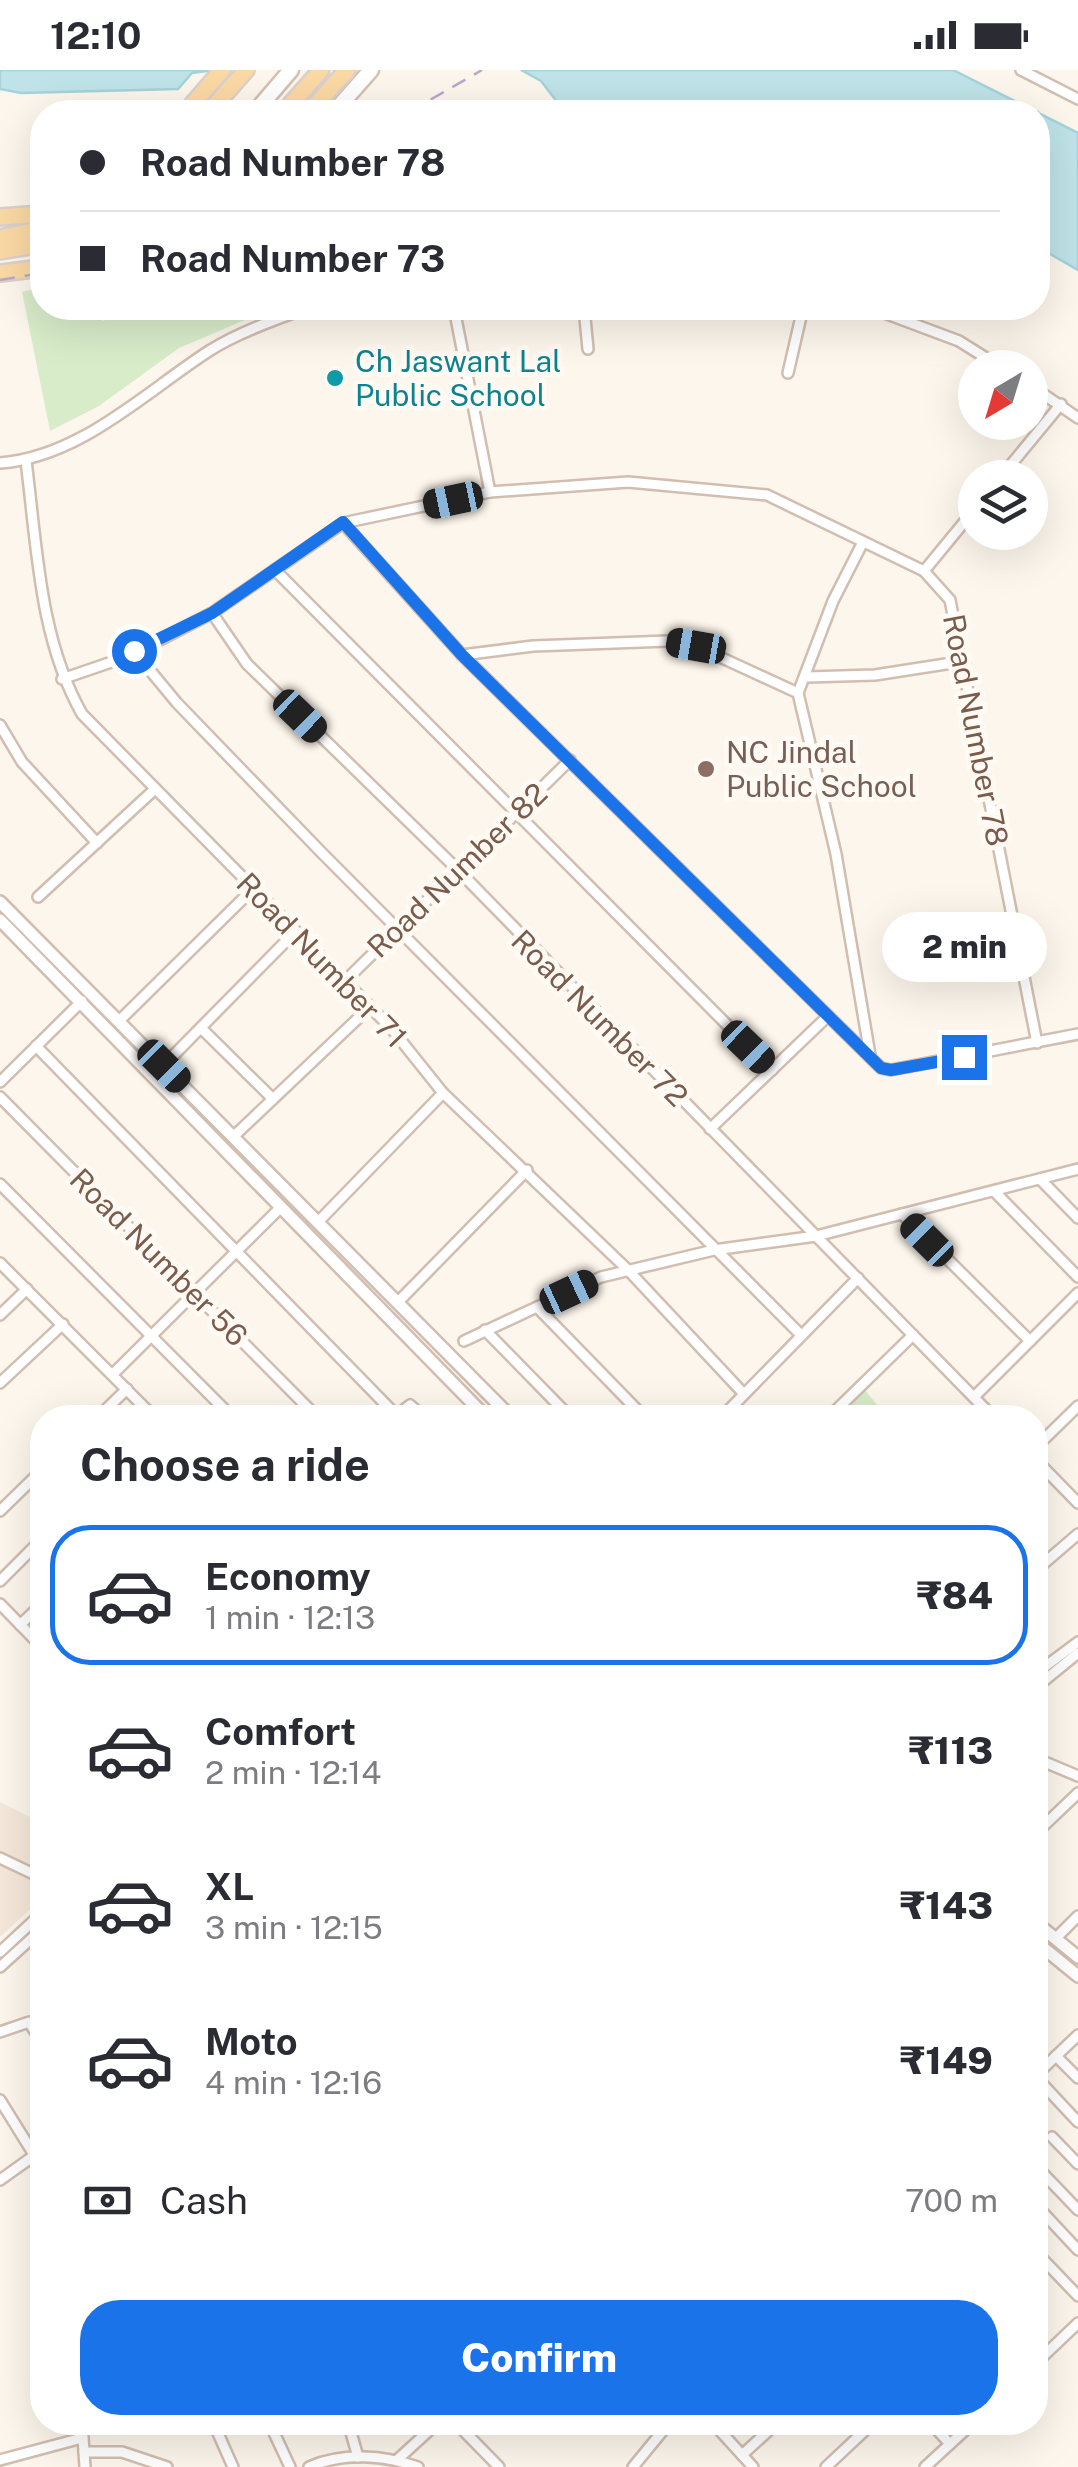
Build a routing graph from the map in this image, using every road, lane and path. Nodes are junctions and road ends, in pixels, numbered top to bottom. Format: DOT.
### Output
graph roads {
  1 [pos="222,70"];
  2 [pos="246,70"];
  3 [pos="291,70"];
  4 [pos="321,70"];
  5 [pos="347,70"];
  6 [pos="371,70"];
  7 [pos="1021,70"];
  8 [pos="1078,99"];
  9 [pos="196,100"];
  10 [pos="220,100"];
  11 [pos="265,100"];
  12 [pos="295,100"];
  13 [pos="320,100"];
  14 [pos="345,100"];
  15 [pos="30,215"];
  16 [pos="0,217"];
  17 [pos="30,232"];
  18 [pos="0,238"];
  19 [pos="30,246"];
  20 [pos="0,251"];
  21 [pos="30,269"];
  22 [pos="0,273"];
  23 [pos="280,320"];
  24 [pos="456,320"];
  25 [pos="585,320"];
  26 [pos="800,320"];
  27 [pos="903,320"];
  28 [pos="588,349"];
  29 [pos="973,350"];
  30 [pos="788,373"];
  31 [pos="1048,396"];
  32 [pos="1061,404"];
  33 [pos="1078,418"];
  34 [pos="1015,460"];
  35 [pos="26,461"];
  36 [pos="0,463"];
  37 [pos="490,492"];
  38 [pos="343,522"];
  39 [pos="958,530"];
  40 [pos="864,542"];
  41 [pos="275,570"];
  42 [pos="924,571"];
  43 [pos="212,613"];
  44 [pos="134,651"];
  45 [pos="462,655"];
  46 [pos="965,661"];
  47 [pos="807,677"];
  48 [pos="62,679"];
  49 [pos="798,693"];
  50 [pos="0,725"];
  51 [pos="570,760"];
  52 [pos="155,789"];
  53 [pos="517,812"];
  54 [pos="97,842"];
  55 [pos="458,870"];
  56 [pos="254,888"];
  57 [pos="38,897"];
  58 [pos="0,902"];
  59 [pos="0,920"];
  60 [pos="400,927"];
  61 [pos="19,930"];
  62 [pos="296,932"];
  63 [pos="344,981"];
  64 [pos="82,1001"];
  65 [pos="370,1007"];
  66 [pos="828,1016"];
  67 [pos="119,1022"];
  68 [pos="201,1028"];
  69 [pos="1078,1034"];
  70 [pos="1037,1043"];
  71 [pos="36,1046"];
  72 [pos="870,1058"];
  73 [pos="164,1066"];
  74 [pos="772,1070"];
  75 [pos="0,1082"];
  76 [pos="443,1093"];
  77 [pos="0,1096"];
  78 [pos="273,1099"];
  79 [pos="710,1129"];
  80 [pos="234,1136"];
  81 [pos="1078,1169"];
  82 [pos="527,1170"];
  83 [pos="1040,1179"];
  84 [pos="0,1184"];
  85 [pos="994,1191"];
  86 [pos="280,1207"];
  87 [pos="902,1214"];
  88 [pos="1078,1218"];
  89 [pos="318,1222"];
  90 [pos="816,1236"];
  91 [pos="714,1250"];
  92 [pos="240,1251"];
  93 [pos="0,1263"];
  94 [pos="628,1270"];
  95 [pos="1078,1277"];
  96 [pos="858,1278"];
  97 [pos="27,1289"];
  98 [pos="1078,1293"];
  99 [pos="196,1294"];
  100 [pos="398,1302"];
  101 [pos="536,1308"];
  102 [pos="0,1314"];
  103 [pos="63,1324"];
  104 [pos="485,1330"];
  105 [pos="912,1335"];
  106 [pos="152,1336"];
  107 [pos="801,1336"];
  108 [pos="464,1341"];
  109 [pos="1030,1341"];
  110 [pos="112,1374"];
  111 [pos="0,1383"];
  112 [pos="127,1389"];
  113 [pos="744,1394"];
  114 [pos="974,1397"];
  115 [pos="110,1405"];
  116 [pos="142,1405"];
  117 [pos="220,1405"];
  118 [pos="305,1405"];
  119 [pos="384,1405"];
  120 [pos="474,1405"];
  121 [pos="499,1405"];
  122 [pos="558,1405"];
  123 [pos="632,1405"];
  124 [pos="733,1405"];
  125 [pos="841,1405"];
  126 [pos="982,1405"];
  127 [pos="1078,1406"];
  128 [pos="1048,1435"];
  129 [pos="1048,1472"];
  130 [pos="30,1482"];
  131 [pos="1078,1503"];
  132 [pos="0,1511"];
  133 [pos="1078,1534"];
  134 [pos="30,1551"];
  135 [pos="1048,1560"];
  136 [pos="0,1581"];
  137 [pos="0,1604"];
  138 [pos="30,1615"];
  139 [pos="20,1625"];
  140 [pos="30,1635"];
  141 [pos="1078,1642"];
  142 [pos="1078,1654"];
  143 [pos="1048,1664"];
  144 [pos="1048,1678"];
  145 [pos="1048,1763"];
  146 [pos="1078,1776"];
  147 [pos="1078,1793"];
  148 [pos="1048,1822"];
  149 [pos="0,1858"];
  150 [pos="30,1872"];
  151 [pos="1078,1916"];
  152 [pos="30,1924"];
  153 [pos="1048,1933"];
  154 [pos="30,1939"];
  155 [pos="1055,1939"];
  156 [pos="0,1952"];
  157 [pos="1048,1952"];
  158 [pos="1078,1958"];
  159 [pos="0,1967"];
  160 [pos="1078,1976"];
  161 [pos="30,2024"];
  162 [pos="0,2032"];
  163 [pos="1078,2035"];
  164 [pos="1056,2056"];
  165 [pos="1048,2064"];
  166 [pos="1078,2078"];
  167 [pos="1048,2090"];
  168 [pos="0,2100"];
  169 [pos="1078,2122"];
  170 [pos="1052,2138"];
  171 [pos="30,2141"];
  172 [pos="30,2158"];
  173 [pos="1078,2164"];
  174 [pos="1048,2179"];
  175 [pos="0,2180"];
  176 [pos="1078,2210"];
  177 [pos="1048,2218"];
  178 [pos="1078,2250"];
  179 [pos="1048,2265"];
  180 [pos="1078,2296"];
  181 [pos="1078,2324"];
  182 [pos="1048,2352"];
  183 [pos="82,2435"];
  184 [pos="219,2435"];
  185 [pos="274,2435"];
  186 [pos="352,2435"];
  187 [pos="425,2435"];
  188 [pos="468,2435"];
  189 [pos="660,2435"];
  190 [pos="724,2435"];
  191 [pos="764,2435"];
  192 [pos="860,2435"];
  193 [pos="942,2435"];
  194 [pos="960,2435"];
  195 [pos="82,2438"];
  196 [pos="950,2444"];
  197 [pos="84,2452"];
  198 [pos="742,2455"];
  199 [pos="358,2457"];
  200 [pos="0,2460"];
  201 [pos="396,2460"];
  202 [pos="85,2467"];
  203 [pos="166,2467"];
  204 [pos="233,2467"];
  205 [pos="290,2467"];
  206 [pos="309,2467"];
  207 [pos="418,2467"];
  208 [pos="498,2467"];
  209 [pos="634,2467"];
  210 [pos="753,2467"];
  211 [pos="826,2467"];
  212 [pos="925,2467"];
  1 -- 9 [label="main road"];
  2 -- 10 [label="main road"];
  3 -- 11 [label="main road"];
  4 -- 12 [label="main road"];
  5 -- 13 [label="main road"];
  6 -- 14 [label="main road"];
  7 -- 8 [label="street"];
  15 -- 16 [label="main road"];
  17 -- 18 [label="main road"];
  19 -- 20 [label="main road"];
  21 -- 22 [label="main road"];
  23 -- 35 [label="street"];
  24 -- 37 [label="street"];
  25 -- 28 [label="street"];
  26 -- 30 [label="street"];
  27 -- 29 [label="street"];
  31 -- 32 [label="street"];
  32 -- 33 [label="street"];
  32 -- 34 [label="street"];
  35 -- 36 [label="street"];
  35 -- 48 [label="street, Road Number 71"];
  37 -- 38 [label="street, Road Number 78"];
  37 -- 40 [label="street, Road Number 78"];
  38 -- 41 [label="street, Road Number 78"];
  38 -- 45 [label="street"];
  39 -- 42 [label="street"];
  40 -- 42 [label="street, Road Number 78"];
  40 -- 47 [label="street"];
  41 -- 43 [label="street, Road Number 78"];
  41 -- 53 [label="street"];
  42 -- 46 [label="street, Road Number 78"];
  43 -- 44 [label="street, Road Number 78"];
  43 -- 55 [label="street, Road Number 72"];
  44 -- 48 [label="street, Road Number 78"];
  44 -- 60 [label="street"];
  45 -- 49 [label="street"];
  45 -- 51 [label="street"];
  46 -- 47 [label="street"];
  46 -- 70 [label="street, Road Number 78"];
  47 -- 49 [label="street"];
  48 -- 52 [label="street, Road Number 71"];
  49 -- 72 [label="street"];
  50 -- 54 [label="street"];
  51 -- 53 [label="street, Road Number 82"];
  51 -- 66 [label="street"];
  52 -- 54 [label="street"];
  52 -- 56 [label="street, Road Number 71"];
  53 -- 55 [label="street, Road Number 82"];
  53 -- 74 [label="street"];
  54 -- 57 [label="street"];
  55 -- 60 [label="street, Road Number 82"];
  55 -- 79 [label="street, Road Number 72"];
  56 -- 62 [label="street, Road Number 71"];
  56 -- 67 [label="street"];
  58 -- 61 [label="street"];
  59 -- 61 [label="street"];
  60 -- 63 [label="street, Road Number 82"];
  60 -- 91 [label="street"];
  61 -- 64 [label="street"];
  61 -- 67 [label="street"];
  62 -- 63 [label="street, Road Number 71"];
  62 -- 68 [label="street"];
  63 -- 65 [label="street, Road Number 71"];
  64 -- 71 [label="street"];
  64 -- 86 [label="street"];
  65 -- 76 [label="street, Road Number 71"];
  65 -- 78 [label="street"];
  66 -- 72 [label="street"];
  66 -- 74 [label="street"];
  67 -- 73 [label="street"];
  68 -- 73 [label="street"];
  68 -- 78 [label="street"];
  69 -- 70 [label="street"];
  70 -- 72 [label="street"];
  71 -- 75 [label="street"];
  71 -- 92 [label="street"];
  73 -- 80 [label="street"];
  74 -- 79 [label="street"];
  76 -- 82 [label="street, Road Number 71"];
  76 -- 89 [label="street"];
  77 -- 99 [label="street, Road Number 56"];
  78 -- 80 [label="street"];
  79 -- 90 [label="street, Road Number 72"];
  80 -- 89 [label="street"];
  81 -- 83 [label="street"];
  82 -- 94 [label="street, Road Number 71"];
  82 -- 100 [label="street"];
  83 -- 85 [label="street"];
  83 -- 88 [label="street"];
  84 -- 106 [label="street"];
  85 -- 87 [label="street"];
  85 -- 95 [label="street"];
  86 -- 92 [label="street"];
  86 -- 120 [label="street"];
  87 -- 90 [label="street"];
  87 -- 109 [label="street"];
  89 -- 100 [label="street"];
  90 -- 91 [label="street"];
  90 -- 96 [label="street, Road Number 72"];
  91 -- 94 [label="street"];
  91 -- 107 [label="street"];
  92 -- 99 [label="street"];
  92 -- 119 [label="street"];
  93 -- 97 [label="street"];
  94 -- 101 [label="street"];
  94 -- 113 [label="street, Road Number 71"];
  96 -- 105 [label="street, Road Number 72"];
  96 -- 107 [label="street"];
  97 -- 102 [label="street"];
  97 -- 103 [label="street"];
  98 -- 109 [label="street"];
  99 -- 106 [label="street"];
  99 -- 118 [label="street, Road Number 56"];
  100 -- 121 [label="street"];
  101 -- 104 [label="street"];
  101 -- 123 [label="street"];
  103 -- 110 [label="street"];
  103 -- 111 [label="street"];
  104 -- 108 [label="street"];
  104 -- 122 [label="street"];
  105 -- 114 [label="street, Road Number 72"];
  105 -- 125 [label="street"];
  106 -- 110 [label="street"];
  106 -- 117 [label="street"];
  107 -- 113 [label="street"];
  109 -- 114 [label="street"];
  110 -- 112 [label="street"];
  112 -- 115 [label="street"];
  112 -- 116 [label="street"];
  113 -- 124 [label="street"];
  114 -- 126 [label="street, Road Number 72"];
  127 -- 128 [label="street"];
  129 -- 131 [label="street"];
  130 -- 132 [label="street"];
  133 -- 135 [label="street"];
  134 -- 136 [label="street"];
  137 -- 139 [label="street"];
  138 -- 139 [label="street"];
  139 -- 140 [label="street"];
  141 -- 143 [label="street"];
  142 -- 144 [label="street"];
  145 -- 146 [label="street"];
  147 -- 148 [label="street"];
  149 -- 150 [label="street"];
  151 -- 155 [label="street"];
  152 -- 156 [label="street"];
  153 -- 155 [label="street"];
  154 -- 159 [label="street"];
  155 -- 158 [label="street"];
  157 -- 160 [label="street"];
  161 -- 162 [label="street"];
  163 -- 164 [label="street"];
  164 -- 165 [label="street"];
  164 -- 166 [label="street"];
  167 -- 169 [label="street"];
  168 -- 171 [label="street"];
  170 -- 173 [label="street"];
  172 -- 175 [label="street"];
  174 -- 176 [label="street"];
  177 -- 178 [label="street"];
  179 -- 180 [label="street"];
  181 -- 182 [label="street"];
  183 -- 195 [label="street"];
  184 -- 204 [label="street"];
  185 -- 205 [label="street"];
  186 -- 199 [label="street"];
  187 -- 201 [label="street"];
  188 -- 208 [label="street"];
  189 -- 209 [label="street"];
  190 -- 198 [label="street"];
  191 -- 198 [label="street"];
  192 -- 211 [label="street"];
  193 -- 196 [label="street"];
  194 -- 196 [label="street"];
  195 -- 197 [label="street"];
  195 -- 200 [label="street"];
  196 -- 212 [label="street"];
  197 -- 202 [label="street"];
  197 -- 203 [label="street"];
  198 -- 210 [label="street"];
  199 -- 201 [label="street"];
  199 -- 206 [label="street"];
  201 -- 207 [label="street"];
}
